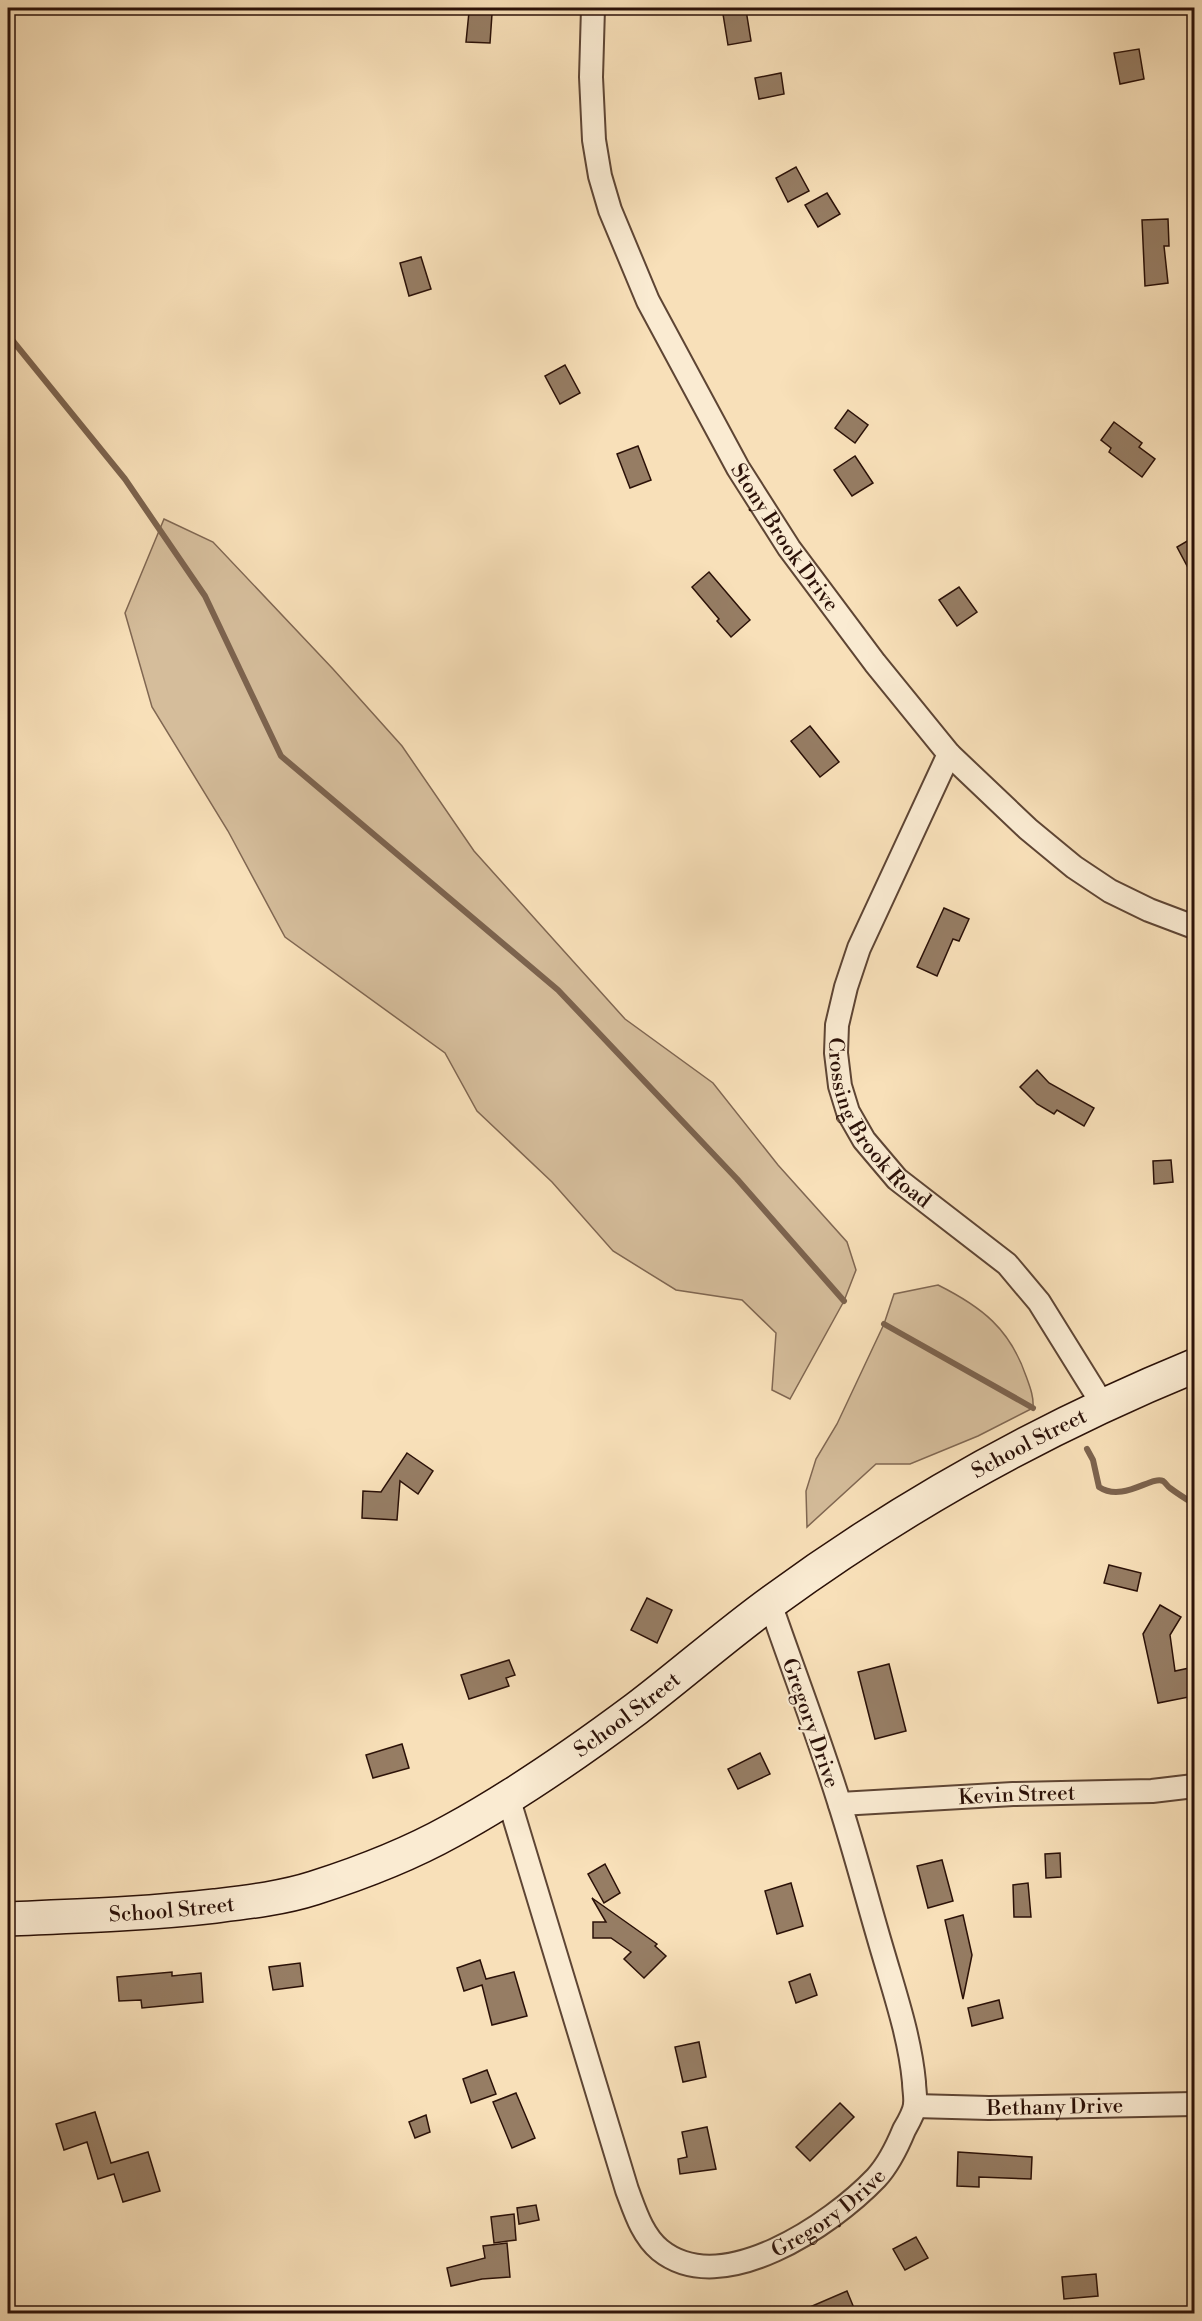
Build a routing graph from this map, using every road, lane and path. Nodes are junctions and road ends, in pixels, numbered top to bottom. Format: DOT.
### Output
graph roads {
  1 [pos="593,8"];
  2 [pos="949,754"];
  3 [pos="1194,927"];
  4 [pos="1194,1366"];
  5 [pos="1103,1406"];
  6 [pos="770,1603"];
  7 [pos="1194,1786"];
  8 [pos="508,1797"];
  9 [pos="840,1804"];
  10 [pos="8,1918"];
  11 [pos="1194,2104"];
  12 [pos="915,2106"];
  1 -- 2 [label="street, Stony Brook Drive"];
  2 -- 3 [label="street, Stony Brook Drive"];
  2 -- 5 [label="street, Crossing Brook Road"];
  4 -- 5 [label="street, School Street"];
  5 -- 6 [label="street, School Street"];
  6 -- 8 [label="street, School Street"];
  6 -- 9 [label="street, Gregory Drive"];
  7 -- 9 [label="street, Kevin Street"];
  8 -- 10 [label="street, School Street"];
  8 -- 12 [label="street, Gregory Drive"];
  9 -- 12 [label="street, Gregory Drive"];
  11 -- 12 [label="street, Bethany Drive"];
}
